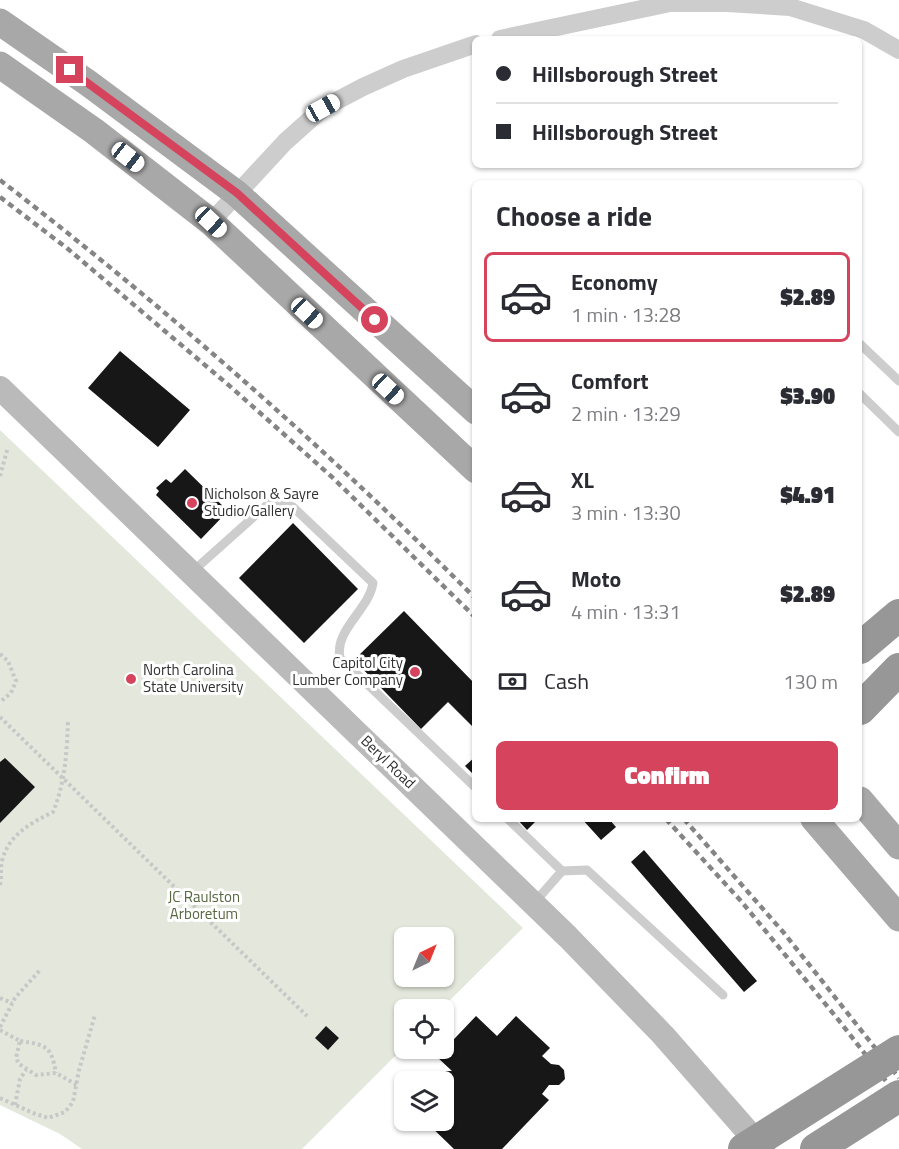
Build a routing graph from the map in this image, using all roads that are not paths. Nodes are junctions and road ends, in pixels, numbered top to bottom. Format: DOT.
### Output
graph roads {
  1 [pos="0,22"];
  2 [pos="514,36"];
  3 [pos="472,45"];
  4 [pos="899,50"];
  5 [pos="0,65"];
  6 [pos="237,193"];
  7 [pos="211,222"];
  8 [pos="862,346"];
  9 [pos="899,381"];
  10 [pos="0,388"];
  11 [pos="862,396"];
  12 [pos="472,407"];
  13 [pos="899,432"];
  14 [pos="472,466"];
  15 [pos="192,572"];
  16 [pos="899,615"];
  17 [pos="862,646"];
  18 [pos="899,669"];
  19 [pos="862,707"];
  20 [pos="472,784"];
  21 [pos="862,802"];
  22 [pos="511,822"];
  23 [pos="817,822"];
  24 [pos="899,846"];
  25 [pos="562,871"];
  26 [pos="533,904"];
  27 [pos="899,918"];
  28 [pos="723,995"];
  29 [pos="899,1051"];
  30 [pos="899,1096"];
  31 [pos="744,1149"];
  32 [pos="763,1149"];
  33 [pos="816,1149"];
  1 -- 6 [label="main road"];
  2 -- 4 [label="street"];
  3 -- 6 [label="street"];
  5 -- 7 [label="main road"];
  6 -- 7 [label="street"];
  6 -- 12 [label="main road"];
  7 -- 14 [label="main road"];
  8 -- 9 [label="lane"];
  10 -- 15 [label="street, Beryl Road"];
  11 -- 13 [label="lane"];
  15 -- 20 [label="lane"];
  15 -- 26 [label="street, Beryl Road"];
  16 -- 17 [label="highway"];
  18 -- 19 [label="highway"];
  21 -- 24 [label="main road"];
  22 -- 25 [label="lane"];
  23 -- 27 [label="main road"];
  25 -- 26 [label="lane"];
  25 -- 28 [label="lane"];
  26 -- 32 [label="street, Beryl Road"];
  29 -- 31 [label="highway, bridge"];
  30 -- 33 [label="highway, bridge"];
}
